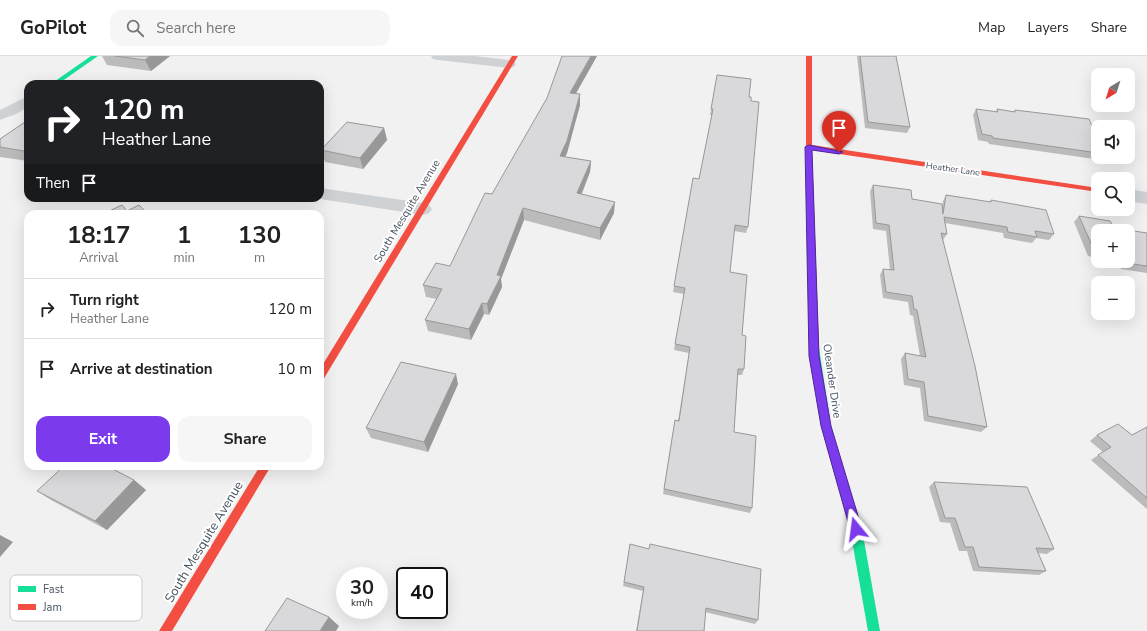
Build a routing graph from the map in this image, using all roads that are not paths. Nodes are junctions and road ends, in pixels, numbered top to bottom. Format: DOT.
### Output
graph roads {
  1 [pos="95,56"];
  2 [pos="438,56"];
  3 [pos="809,56"];
  4 [pos="512,60"];
  5 [pos="60,80"];
  6 [pos="24,103"];
  7 [pos="0,115"];
  8 [pos="809,147"];
  9 [pos="1091,189"];
  10 [pos="324,195"];
  11 [pos="1135,196"];
  12 [pos="1147,198"];
  13 [pos="423,209"];
  14 [pos="324,370"];
  15 [pos="264,470"];
  16 [pos="165,631"];
  17 [pos="874,631"];
  1 -- 5 [label="street"];
  2 -- 4 [label="street"];
  3 -- 8 [label="street, Oleander Drive"];
  4 -- 13 [label="street, South Mesquite Avenue"];
  6 -- 7 [label="street"];
  8 -- 9 [label="street, Heather Lane"];
  8 -- 17 [label="street, Oleander Drive"];
  10 -- 13 [label="street"];
  11 -- 12 [label="street"];
  13 -- 14 [label="street, South Mesquite Avenue"];
  15 -- 16 [label="street, South Mesquite Avenue"];
}
